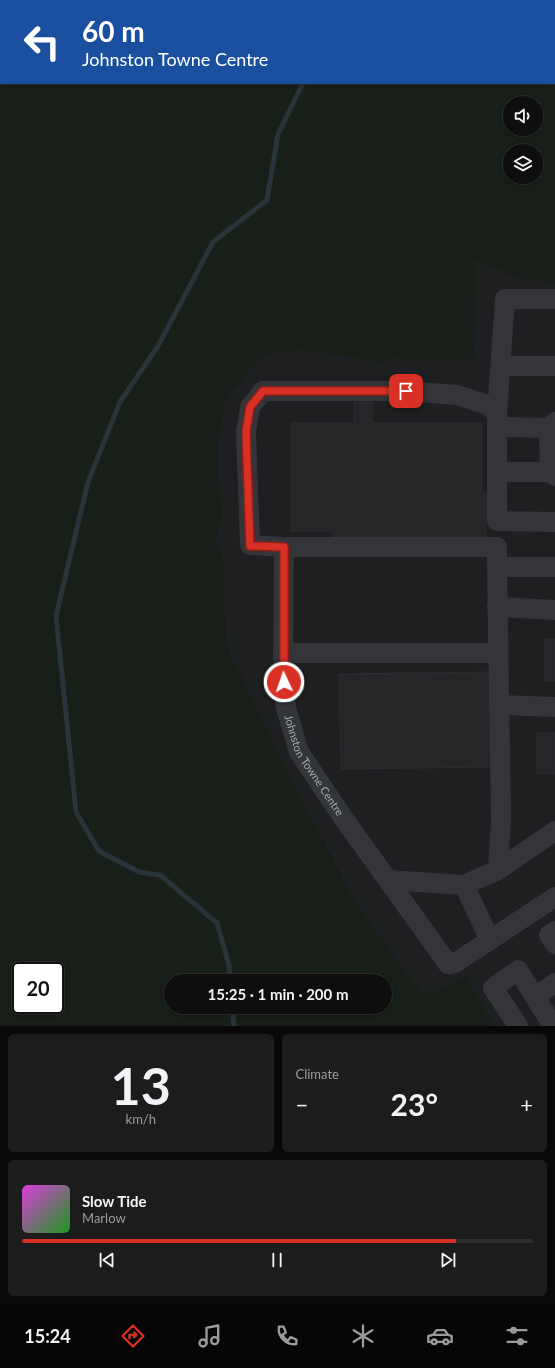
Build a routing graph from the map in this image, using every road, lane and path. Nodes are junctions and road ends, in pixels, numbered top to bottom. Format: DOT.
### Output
graph roads {
  1 [pos="555,299"];
  2 [pos="501,366"];
  3 [pos="555,366"];
  4 [pos="497,421"];
  5 [pos="552,425"];
  6 [pos="497,472"];
  7 [pos="552,474"];
  8 [pos="497,521"];
  9 [pos="555,522"];
  10 [pos="284,547"];
  11 [pos="497,557"];
  12 [pos="555,567"];
  13 [pos="498,607"];
  14 [pos="555,610"];
  15 [pos="283,653"];
  16 [pos="498,653"];
  17 [pos="499,705"];
  18 [pos="555,707"];
  19 [pos="555,831"];
  20 [pos="498,870"];
  21 [pos="388,880"];
  22 [pos="464,885"];
  23 [pos="555,897"];
  24 [pos="555,931"];
  25 [pos="490,940"];
  26 [pos="555,944"];
  27 [pos="555,983"];
  28 [pos="536,996"];
  29 [pos="518,1026"];
  30 [pos="553,1026"];
  1 -- 2 [label="lane"];
  2 -- 3 [label="lane"];
  2 -- 4 [label="lane"];
  4 -- 5 [label="lane"];
  4 -- 6 [label="lane"];
  4 -- 10 [label="lane"];
  5 -- 7 [label="lane"];
  6 -- 7 [label="lane"];
  6 -- 8 [label="lane"];
  8 -- 9 [label="lane"];
  8 -- 11 [label="lane"];
  10 -- 11 [label="lane"];
  10 -- 15 [label="lane, Johnston Towne Centre"];
  11 -- 12 [label="lane"];
  11 -- 13 [label="lane"];
  13 -- 14 [label="lane"];
  13 -- 16 [label="lane"];
  15 -- 16 [label="lane"];
  15 -- 21 [label="lane, Johnston Towne Centre"];
  16 -- 17 [label="lane"];
  17 -- 18 [label="lane"];
  17 -- 20 [label="lane"];
  19 -- 20 [label="lane"];
  20 -- 22 [label="lane"];
  21 -- 22 [label="lane"];
  21 -- 25 [label="lane, Johnston Towne Centre"];
  22 -- 25 [label="lane"];
  23 -- 25 [label="lane, Johnston Towne Centre"];
  24 -- 26 [label="lane"];
  27 -- 28 [label="lane"];
  28 -- 29 [label="lane"];
  28 -- 30 [label="lane"];
}
